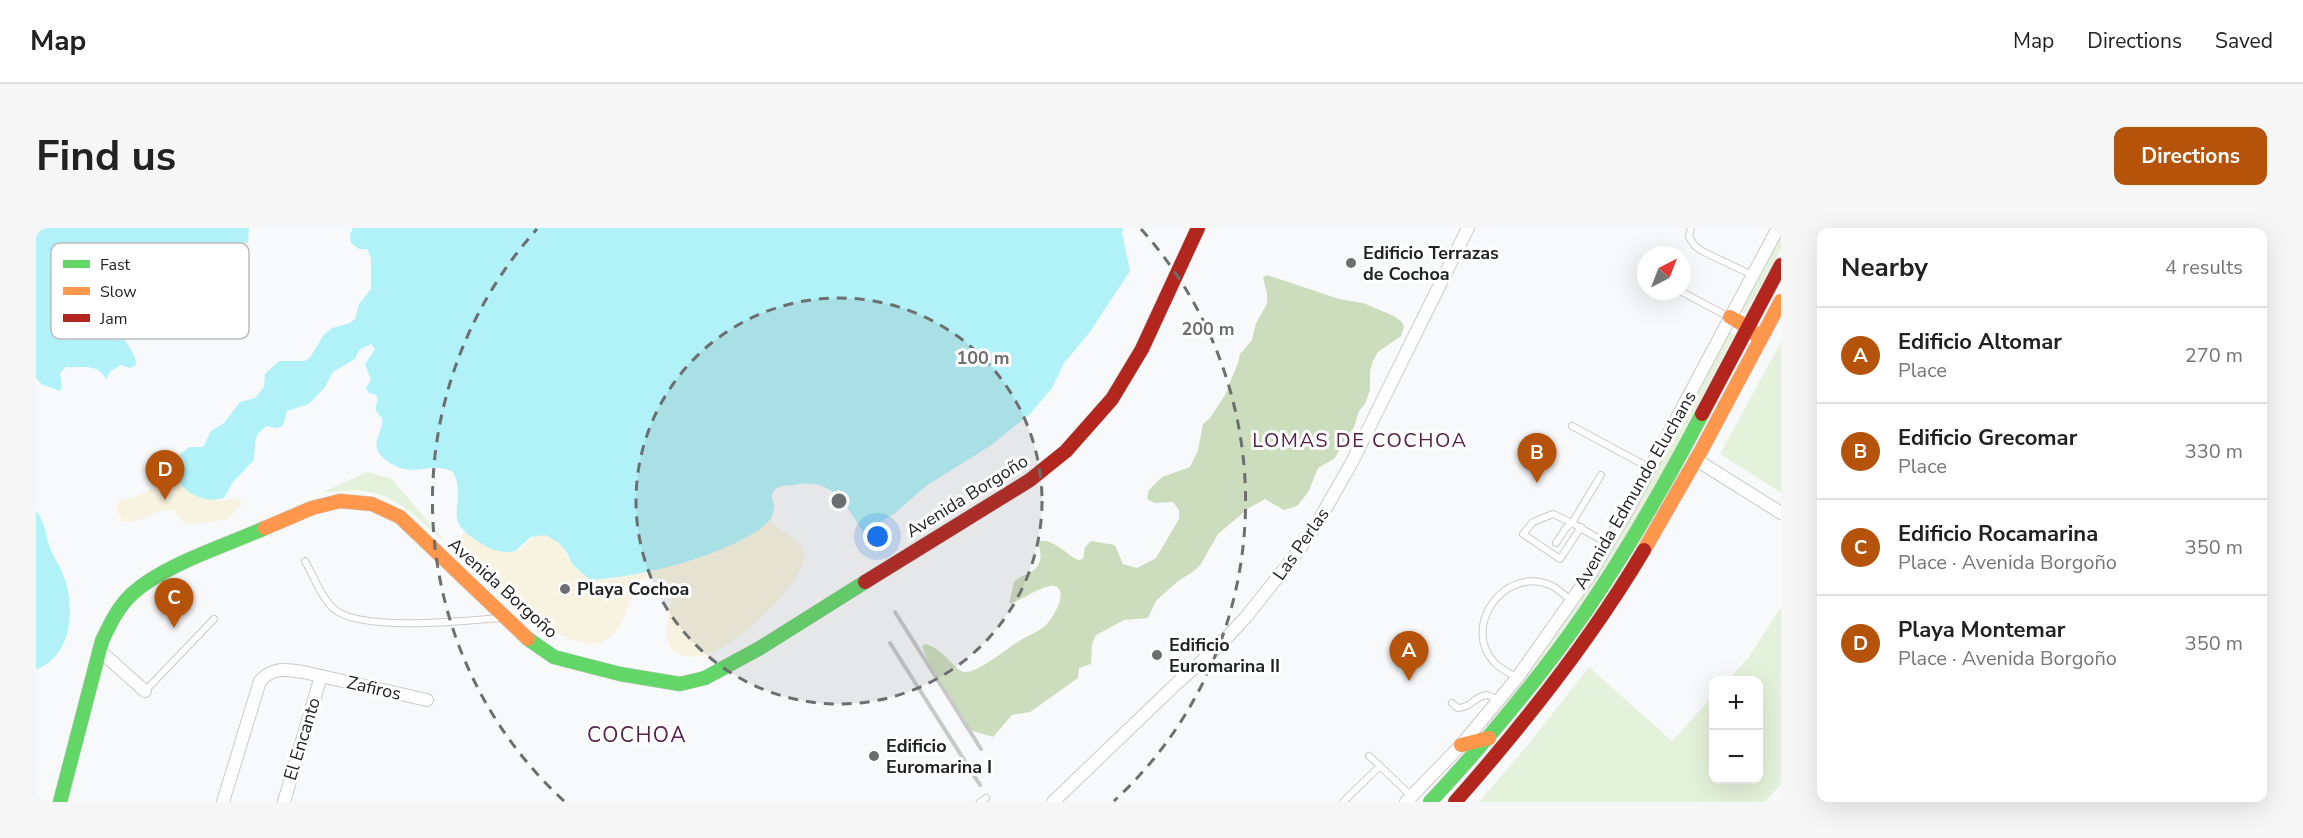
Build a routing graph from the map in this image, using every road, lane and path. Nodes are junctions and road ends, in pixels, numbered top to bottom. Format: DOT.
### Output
graph roads {
  1 [pos="1198,228"];
  2 [pos="1468,228"];
  3 [pos="1691,228"];
  4 [pos="1778,228"];
  5 [pos="1781,265"];
  6 [pos="1752,275"];
  7 [pos="1691,297"];
  8 [pos="1781,301"];
  9 [pos="1730,317"];
  10 [pos="1748,327"];
  11 [pos="1759,342"];
  12 [pos="1572,426"];
  13 [pos="1695,459"];
  14 [pos="1650,468"];
  15 [pos="1601,476"];
  16 [pos="1781,513"];
  17 [pos="1572,523"];
  18 [pos="1581,527"];
  19 [pos="1556,543"];
  20 [pos="1609,544"];
  21 [pos="306,561"];
  22 [pos="1573,602"];
  23 [pos="505,618"];
  24 [pos="214,619"];
  25 [pos="99,651"];
  26 [pos="321,676"];
  27 [pos="1517,678"];
  28 [pos="146,691"];
  29 [pos="427,700"];
  30 [pos="1499,701"];
  31 [pos="1452,704"];
  32 [pos="1524,723"];
  33 [pos="1487,739"];
  34 [pos="1461,745"];
  35 [pos="1369,756"];
  36 [pos="1380,766"];
  37 [pos="986,798"];
  38 [pos="1409,799"];
  39 [pos="60,802"];
  40 [pos="223,802"];
  41 [pos="284,802"];
  42 [pos="980,802"];
  43 [pos="1053,802"];
  44 [pos="1343,802"];
  45 [pos="1430,802"];
  46 [pos="1455,802"];
  1 -- 23 [label="main road, Avenida Borgoño"];
  2 -- 43 [label="street, Las Perlas"];
  3 -- 6 [label="lane"];
  4 -- 6 [label="street"];
  5 -- 10 [label="main road, Avenida Edmundo Eluchans"];
  6 -- 9 [label="street"];
  7 -- 9 [label="lane"];
  8 -- 11 [label="main road, Avenida Edmundo Eluchans"];
  9 -- 10 [label="main road"];
  9 -- 14 [label="street"];
  10 -- 11 [label="main road"];
  10 -- 33 [label="main road, Avenida Edmundo Eluchans"];
  11 -- 13 [label="main road, Avenida Edmundo Eluchans"];
  12 -- 14 [label="lane"];
  13 -- 16 [label="street"];
  13 -- 32 [label="main road, Avenida Edmundo Eluchans"];
  14 -- 20 [label="street"];
  15 -- 17 [label="lane"];
  17 -- 18 [label="lane"];
  17 -- 18 [label="lane"];
  17 -- 19 [label="lane"];
  18 -- 20 [label="lane"];
  20 -- 22 [label="street"];
  21 -- 23 [label="lane"];
  22 -- 27 [label="street"];
  22 -- 27 [label="lane"];
  23 -- 25 [label="main road, Avenida Borgoño"];
  24 -- 28 [label="lane"];
  25 -- 28 [label="street"];
  25 -- 39 [label="main road, Avenida Borgoño"];
  26 -- 29 [label="street, Zafiros"];
  26 -- 40 [label="street, Zafiros"];
  26 -- 41 [label="street, El Encanto"];
  27 -- 30 [label="street"];
  30 -- 31 [label="lane"];
  30 -- 34 [label="street"];
  32 -- 33 [label="main road"];
  32 -- 46 [label="main road, Avenida Edmundo Eluchans"];
  33 -- 34 [label="main road"];
  33 -- 45 [label="main road, Avenida Edmundo Eluchans"];
  34 -- 38 [label="street"];
  35 -- 36 [label="lane"];
  36 -- 38 [label="lane"];
  36 -- 44 [label="lane"];
  37 -- 42 [label="lane"];
}
